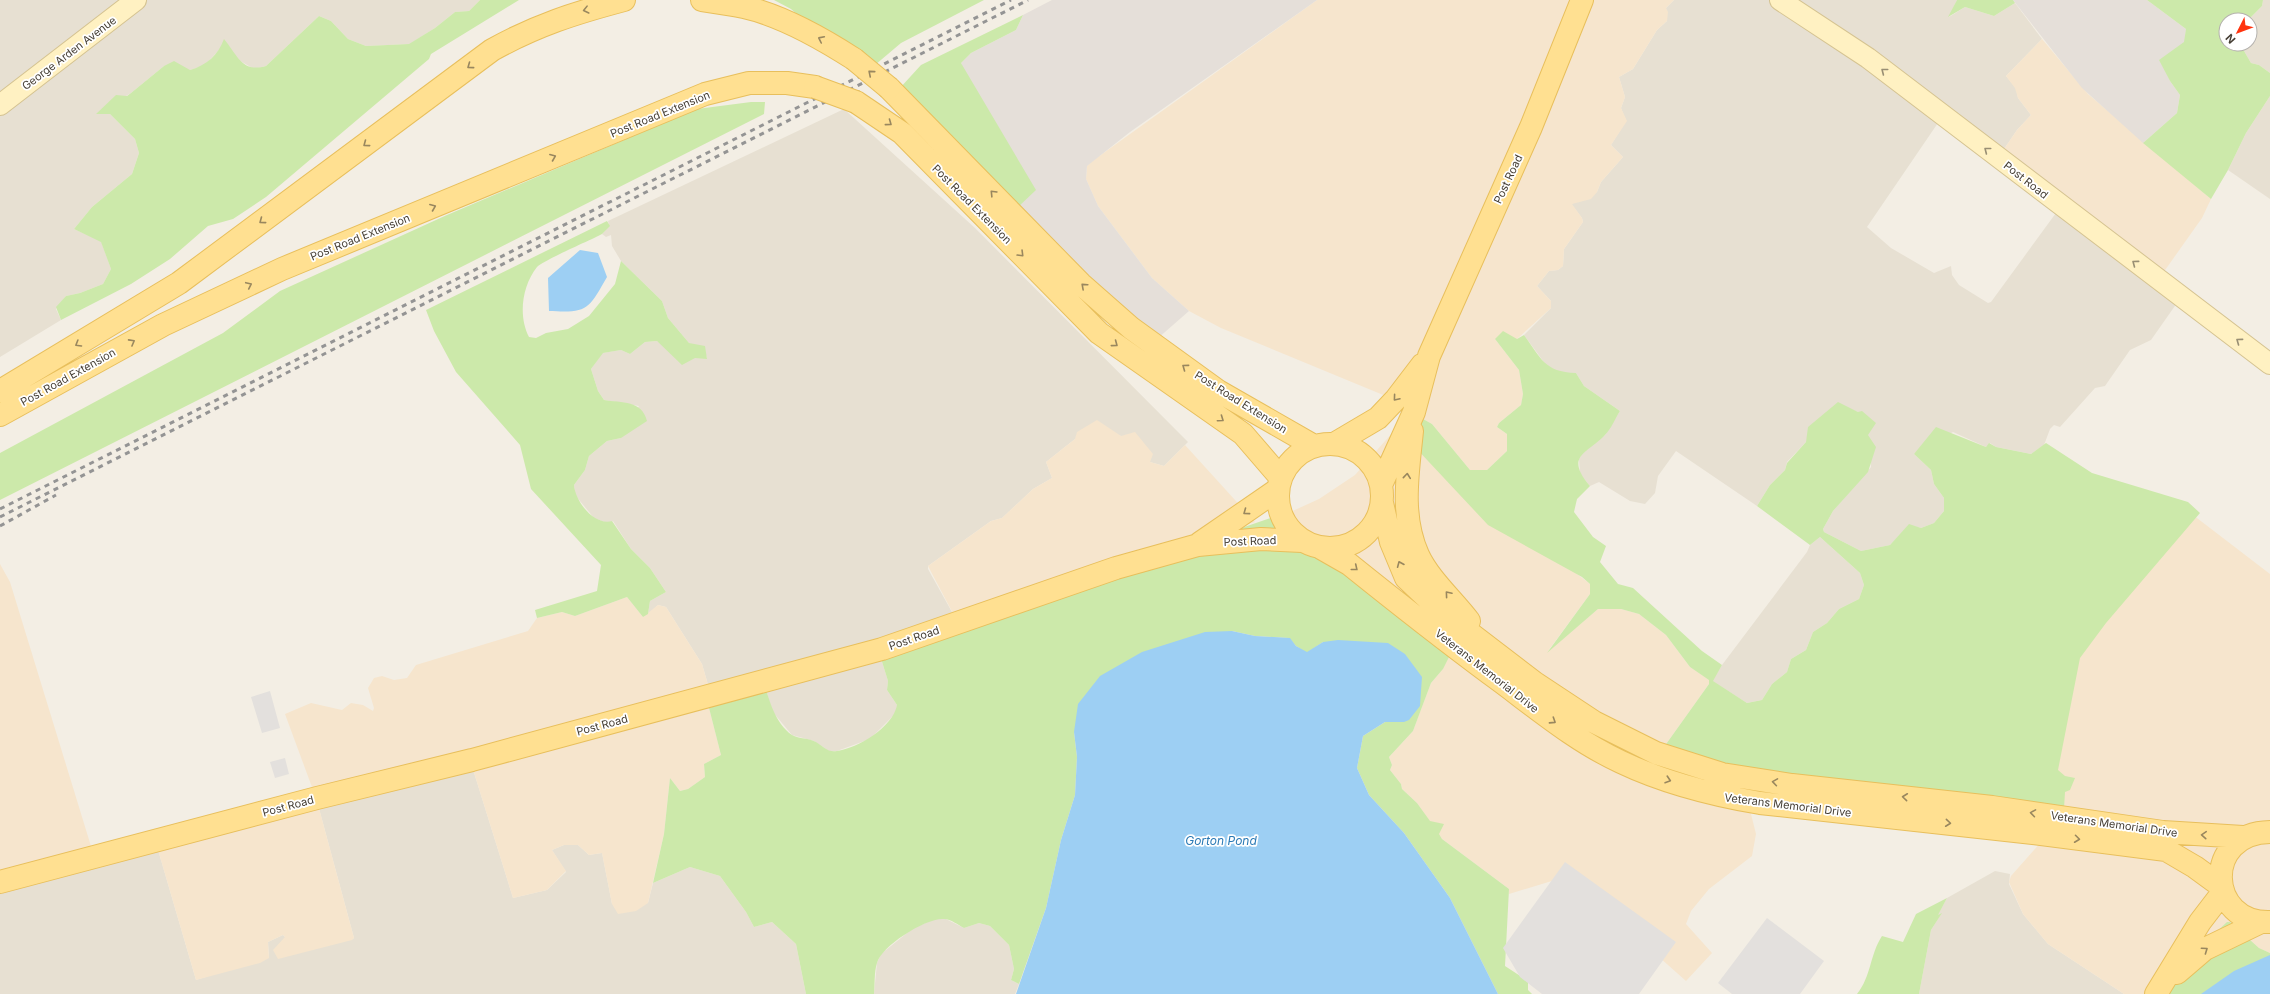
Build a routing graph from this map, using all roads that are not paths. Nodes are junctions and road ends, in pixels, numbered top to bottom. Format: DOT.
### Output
graph roads {
  1 [pos="136,0"];
  2 [pos="624,0"];
  3 [pos="702,0"];
  4 [pos="1582,0"];
  5 [pos="1780,0"];
  6 [pos="0,105"];
  7 [pos="1429,356"];
  8 [pos="2270,364"];
  9 [pos="0,391"];
  10 [pos="1414,412"];
  11 [pos="0,415"];
  12 [pos="1324,445"];
  13 [pos="1279,483"];
  14 [pos="1381,494"];
  15 [pos="1198,545"];
  16 [pos="1312,545"];
  17 [pos="1490,647"];
  18 [pos="2270,832"];
  19 [pos="2243,837"];
  20 [pos="0,882"];
  21 [pos="2222,889"];
  22 [pos="2266,922"];
  23 [pos="2160,989"];
  1 -- 6 [label="main road, George Arden Avenue"];
  2 -- 9 [label="main road, Post Road Extension, one-way"];
  12 -- 3 [label="main road, Post Road Extension, one-way, bridge"];
  4 -- 7 [label="main road, Post Road"];
  8 -- 5 [label="main road, Post Road, one-way"];
  7 -- 10 [label="main road"];
  7 -- 12 [label="main road, one-way"];
  10 -- 14 [label="main road"];
  17 -- 10 [label="main road, one-way"];
  11 -- 13 [label="main road, Post Road Extension, one-way, bridge"];
  12 -- 13 [label="main road, Post Road"];
  12 -- 14 [label="main road"];
  13 -- 15 [label="main road, Post Road, one-way"];
  13 -- 16 [label="main road, Post Road"];
  14 -- 16 [label="main road, Post Road"];
  17 -- 14 [label="main road, Veterans Memorial Drive, one-way"];
  15 -- 16 [label="main road, Post Road"];
  15 -- 20 [label="main road, Post Road"];
  16 -- 21 [label="main road, Veterans Memorial Drive, one-way"];
  19 -- 17 [label="main road, Veterans Memorial Drive, one-way"];
  18 -- 19 [label="main road"];
  19 -- 21 [label="main road"];
  21 -- 22 [label="main road, Veterans Memorial Drive"];
  21 -- 23 [label="main road"];
  23 -- 22 [label="main road, one-way"];
}
